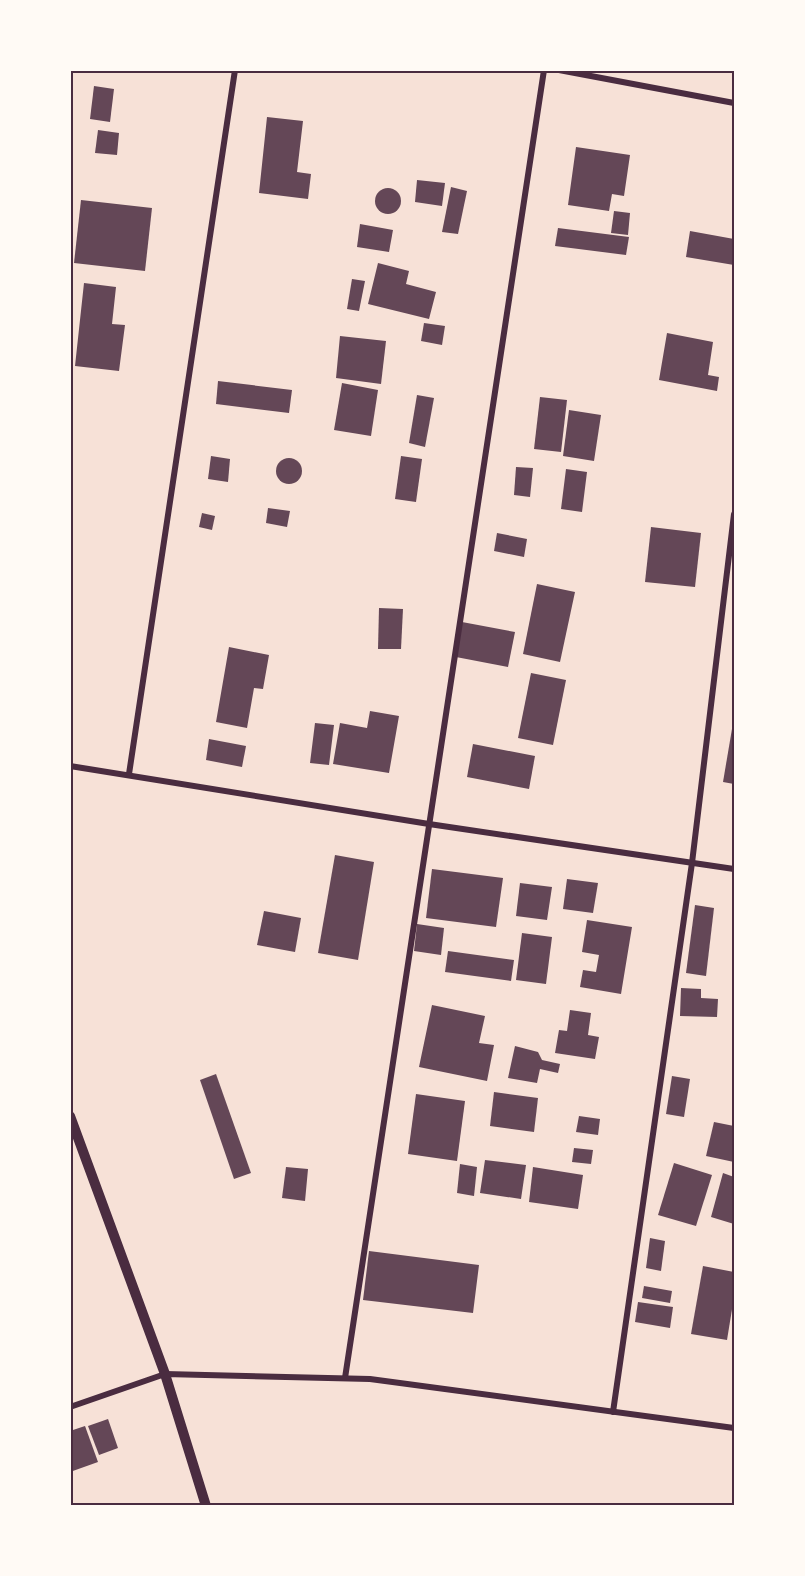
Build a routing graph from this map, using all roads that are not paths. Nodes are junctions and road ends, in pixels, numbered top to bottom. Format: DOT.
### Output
graph roads {
  1 [pos="235,70"];
  2 [pos="544,70"];
  3 [pos="559,70"];
  4 [pos="735,103"];
  5 [pos="735,514"];
  6 [pos="70,766"];
  7 [pos="129,774"];
  8 [pos="429,824"];
  9 [pos="692,863"];
  10 [pos="735,869"];
  11 [pos="70,1116"];
  12 [pos="165,1374"];
  13 [pos="345,1378"];
  14 [pos="70,1407"];
  15 [pos="613,1412"];
  16 [pos="735,1428"];
  17 [pos="206,1506"];
  1 -- 7 [label="street"];
  2 -- 8 [label="street"];
  3 -- 4 [label="street"];
  5 -- 9 [label="street"];
  6 -- 7 [label="street"];
  7 -- 8 [label="street"];
  8 -- 9 [label="street"];
  8 -- 13 [label="street"];
  9 -- 10 [label="street"];
  9 -- 15 [label="street"];
  11 -- 12 [label="street"];
  12 -- 13 [label="street"];
  12 -- 14 [label="street"];
  12 -- 17 [label="street"];
  13 -- 15 [label="street"];
  15 -- 16 [label="street"];
}
